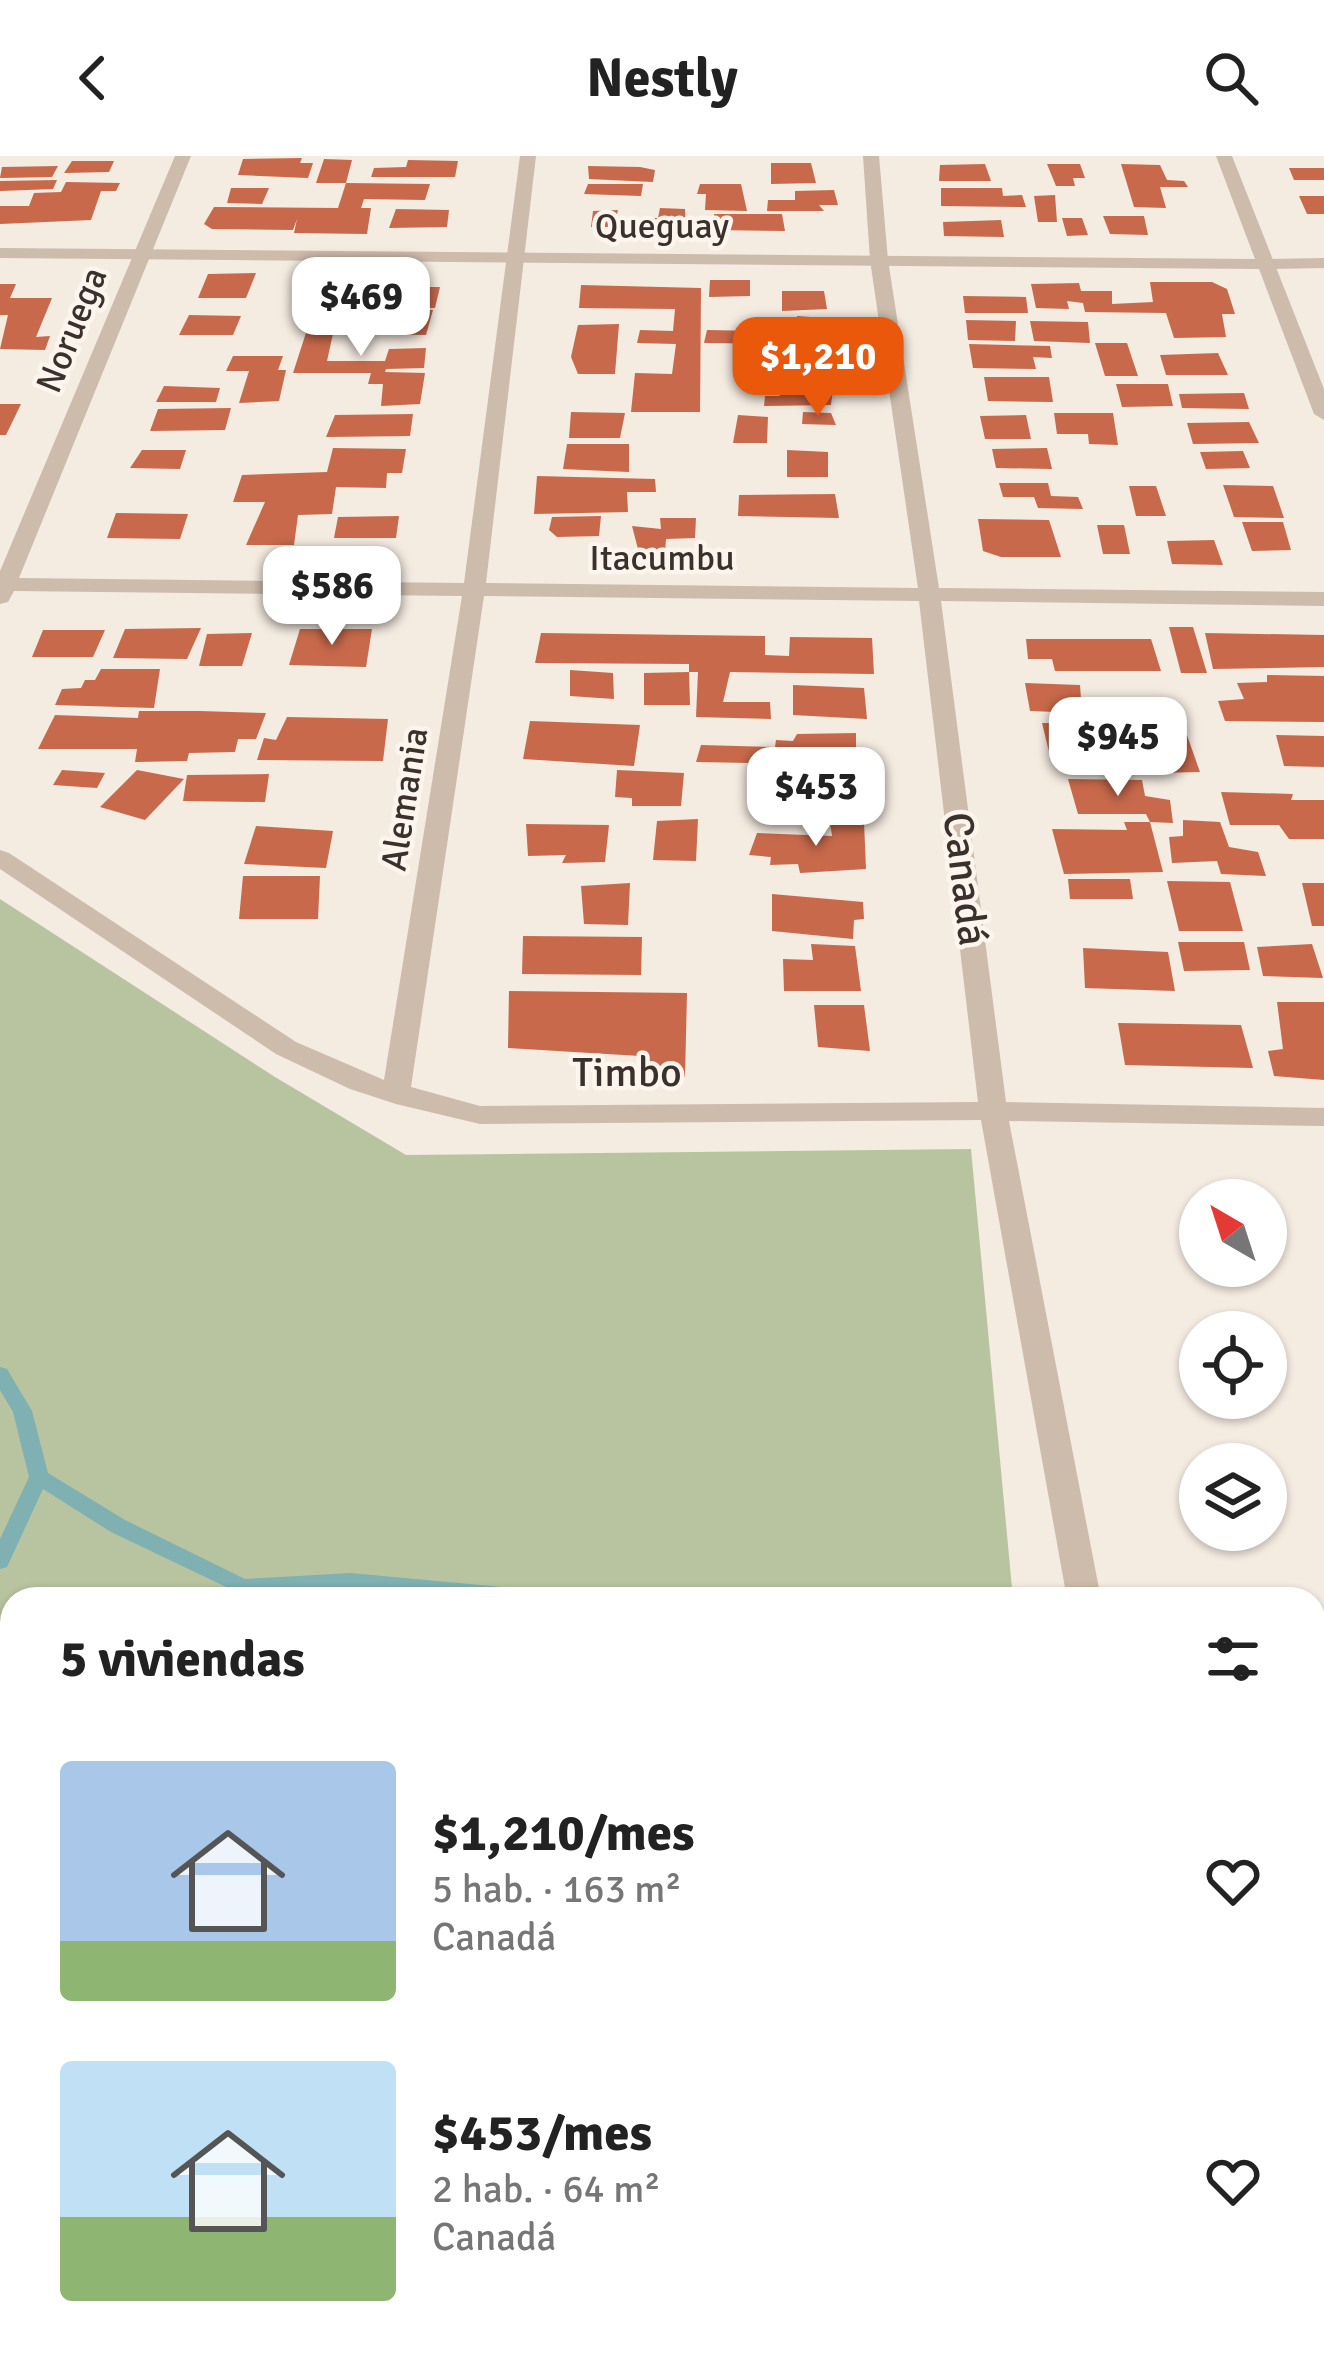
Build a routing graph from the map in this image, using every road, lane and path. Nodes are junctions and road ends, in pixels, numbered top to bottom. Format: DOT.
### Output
graph roads {
  1 [pos="183,156"];
  2 [pos="528,156"];
  3 [pos="871,156"];
  4 [pos="1224,156"];
  5 [pos="0,253"];
  6 [pos="139,254"];
  7 [pos="514,258"];
  8 [pos="879,260"];
  9 [pos="1324,263"];
  10 [pos="1266,264"];
  11 [pos="1324,413"];
  12 [pos="2,588"];
  13 [pos="474,589"];
  14 [pos="929,592"];
  15 [pos="1324,599"];
  16 [pos="0,858"];
  17 [pos="396,1095"];
  18 [pos="993,1111"];
  19 [pos="1324,1118"];
  20 [pos="1082,1587"];
  1 -- 6 [label="street, Noruega"];
  2 -- 7 [label="street, Alemania"];
  3 -- 8 [label="street, Canadá"];
  4 -- 10 [label="street"];
  5 -- 6 [label="street, Queguay"];
  6 -- 7 [label="street, Queguay"];
  6 -- 12 [label="street, Noruega"];
  7 -- 8 [label="street, Queguay"];
  7 -- 13 [label="street, Alemania"];
  8 -- 10 [label="street, Queguay"];
  8 -- 14 [label="street, Canadá"];
  9 -- 10 [label="street, Queguay"];
  10 -- 11 [label="street"];
  12 -- 13 [label="street, Itacumbu"];
  13 -- 14 [label="street, Itacumbu"];
  13 -- 17 [label="street, Alemania"];
  14 -- 15 [label="street, Itacumbu"];
  14 -- 18 [label="street, Canadá"];
  16 -- 17 [label="street, Timbo"];
  17 -- 18 [label="street, Timbo"];
  18 -- 19 [label="street, Timbo"];
  18 -- 20 [label="street, Canadá"];
}
